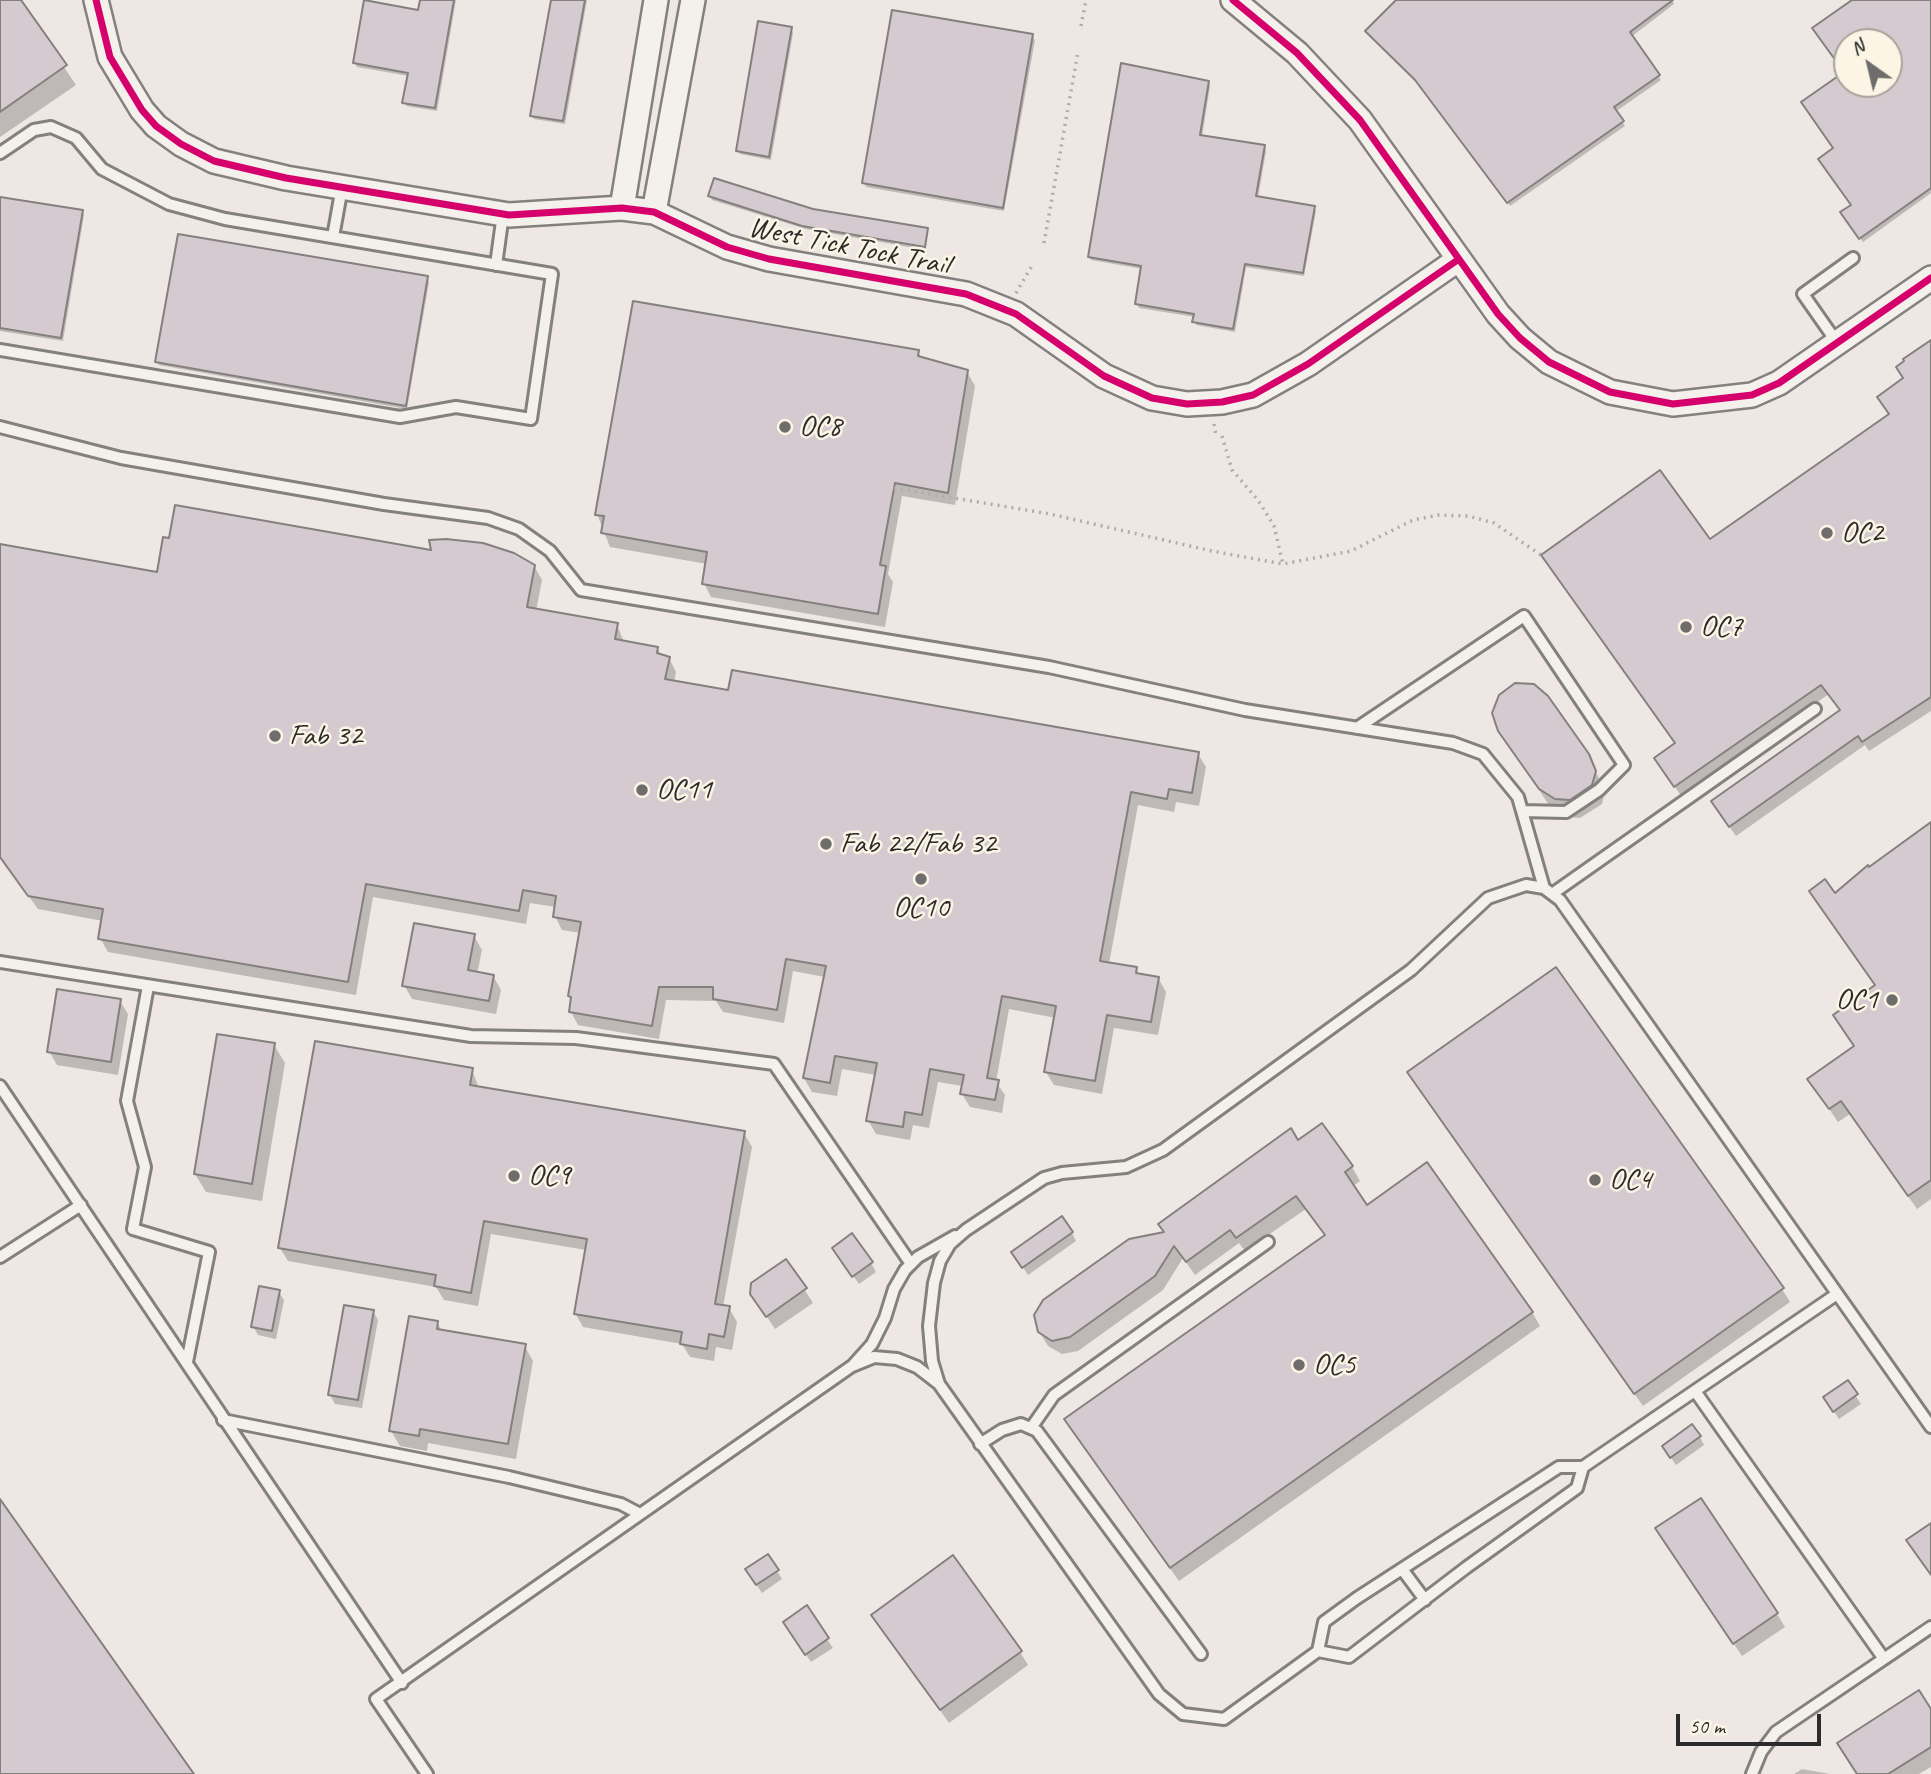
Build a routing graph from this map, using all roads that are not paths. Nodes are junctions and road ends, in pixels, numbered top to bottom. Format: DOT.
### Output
graph roads {
  1 [pos="96,0"];
  2 [pos="656,0"];
  3 [pos="693,0"];
  4 [pos="1233,0"];
  5 [pos="0,153"];
  6 [pos="342,187"];
  7 [pos="622,208"];
  8 [pos="654,212"];
  9 [pos="503,214"];
  10 [pos="332,237"];
  11 [pos="1853,258"];
  12 [pos="1459,259"];
  13 [pos="496,265"];
  14 [pos="1931,278"];
  15 [pos="1838,344"];
  16 [pos="0,350"];
  17 [pos="0,427"];
  18 [pos="1815,709"];
  19 [pos="1357,728"];
  20 [pos="1522,811"];
  21 [pos="1548,891"];
  22 [pos="0,962"];
  23 [pos="148,986"];
  24 [pos="0,1086"];
  25 [pos="81,1205"];
  26 [pos="966,1230"];
  27 [pos="1268,1242"];
  28 [pos="0,1257"];
  29 [pos="911,1264"];
  30 [pos="1837,1294"];
  31 [pos="187,1362"];
  32 [pos="852,1366"];
  33 [pos="939,1384"];
  34 [pos="1695,1391"];
  35 [pos="223,1420"];
  36 [pos="1931,1427"];
  37 [pos="1031,1428"];
  38 [pos="981,1444"];
  39 [pos="1583,1467"];
  40 [pos="640,1514"];
  41 [pos="1402,1569"];
  42 [pos="1425,1600"];
  43 [pos="1931,1627"];
  44 [pos="1318,1651"];
  45 [pos="1201,1654"];
  46 [pos="1884,1659"];
  47 [pos="402,1683"];
  48 [pos="427,1774"];
  49 [pos="1752,1774"];
  1 -- 6 [label="street, West Tick Tock Trail"];
  2 -- 7 [label="street"];
  3 -- 8 [label="street"];
  4 -- 12 [label="street"];
  5 -- 10 [label="lane"];
  6 -- 9 [label="street, West Tick Tock Trail"];
  6 -- 10 [label="lane"];
  7 -- 8 [label="street, West Tick Tock Trail"];
  7 -- 9 [label="street, West Tick Tock Trail"];
  8 -- 12 [label="street, West Tick Tock Trail"];
  9 -- 13 [label="lane"];
  10 -- 13 [label="lane"];
  11 -- 15 [label="lane"];
  12 -- 15 [label="street"];
  13 -- 16 [label="lane"];
  14 -- 15 [label="street"];
  17 -- 19 [label="lane"];
  18 -- 21 [label="lane"];
  19 -- 20 [label="lane"];
  19 -- 20 [label="lane"];
  20 -- 21 [label="lane"];
  21 -- 26 [label="lane"];
  21 -- 30 [label="lane"];
  22 -- 23 [label="lane"];
  23 -- 29 [label="lane"];
  23 -- 31 [label="lane"];
  24 -- 25 [label="lane"];
  25 -- 28 [label="lane"];
  25 -- 31 [label="lane"];
  26 -- 29 [label="lane"];
  26 -- 33 [label="lane"];
  27 -- 37 [label="lane"];
  29 -- 32 [label="lane"];
  30 -- 34 [label="lane"];
  30 -- 36 [label="lane"];
  31 -- 35 [label="lane"];
  32 -- 33 [label="lane"];
  32 -- 40 [label="lane"];
  33 -- 38 [label="lane"];
  34 -- 39 [label="lane"];
  34 -- 46 [label="lane"];
  35 -- 40 [label="lane"];
  35 -- 47 [label="lane"];
  37 -- 38 [label="lane"];
  37 -- 45 [label="lane"];
  38 -- 44 [label="lane"];
  39 -- 41 [label="lane"];
  39 -- 42 [label="lane"];
  40 -- 47 [label="lane"];
  41 -- 42 [label="lane"];
  41 -- 44 [label="lane"];
  42 -- 44 [label="lane"];
  43 -- 46 [label="lane"];
  46 -- 49 [label="lane"];
  47 -- 48 [label="lane"];
}
